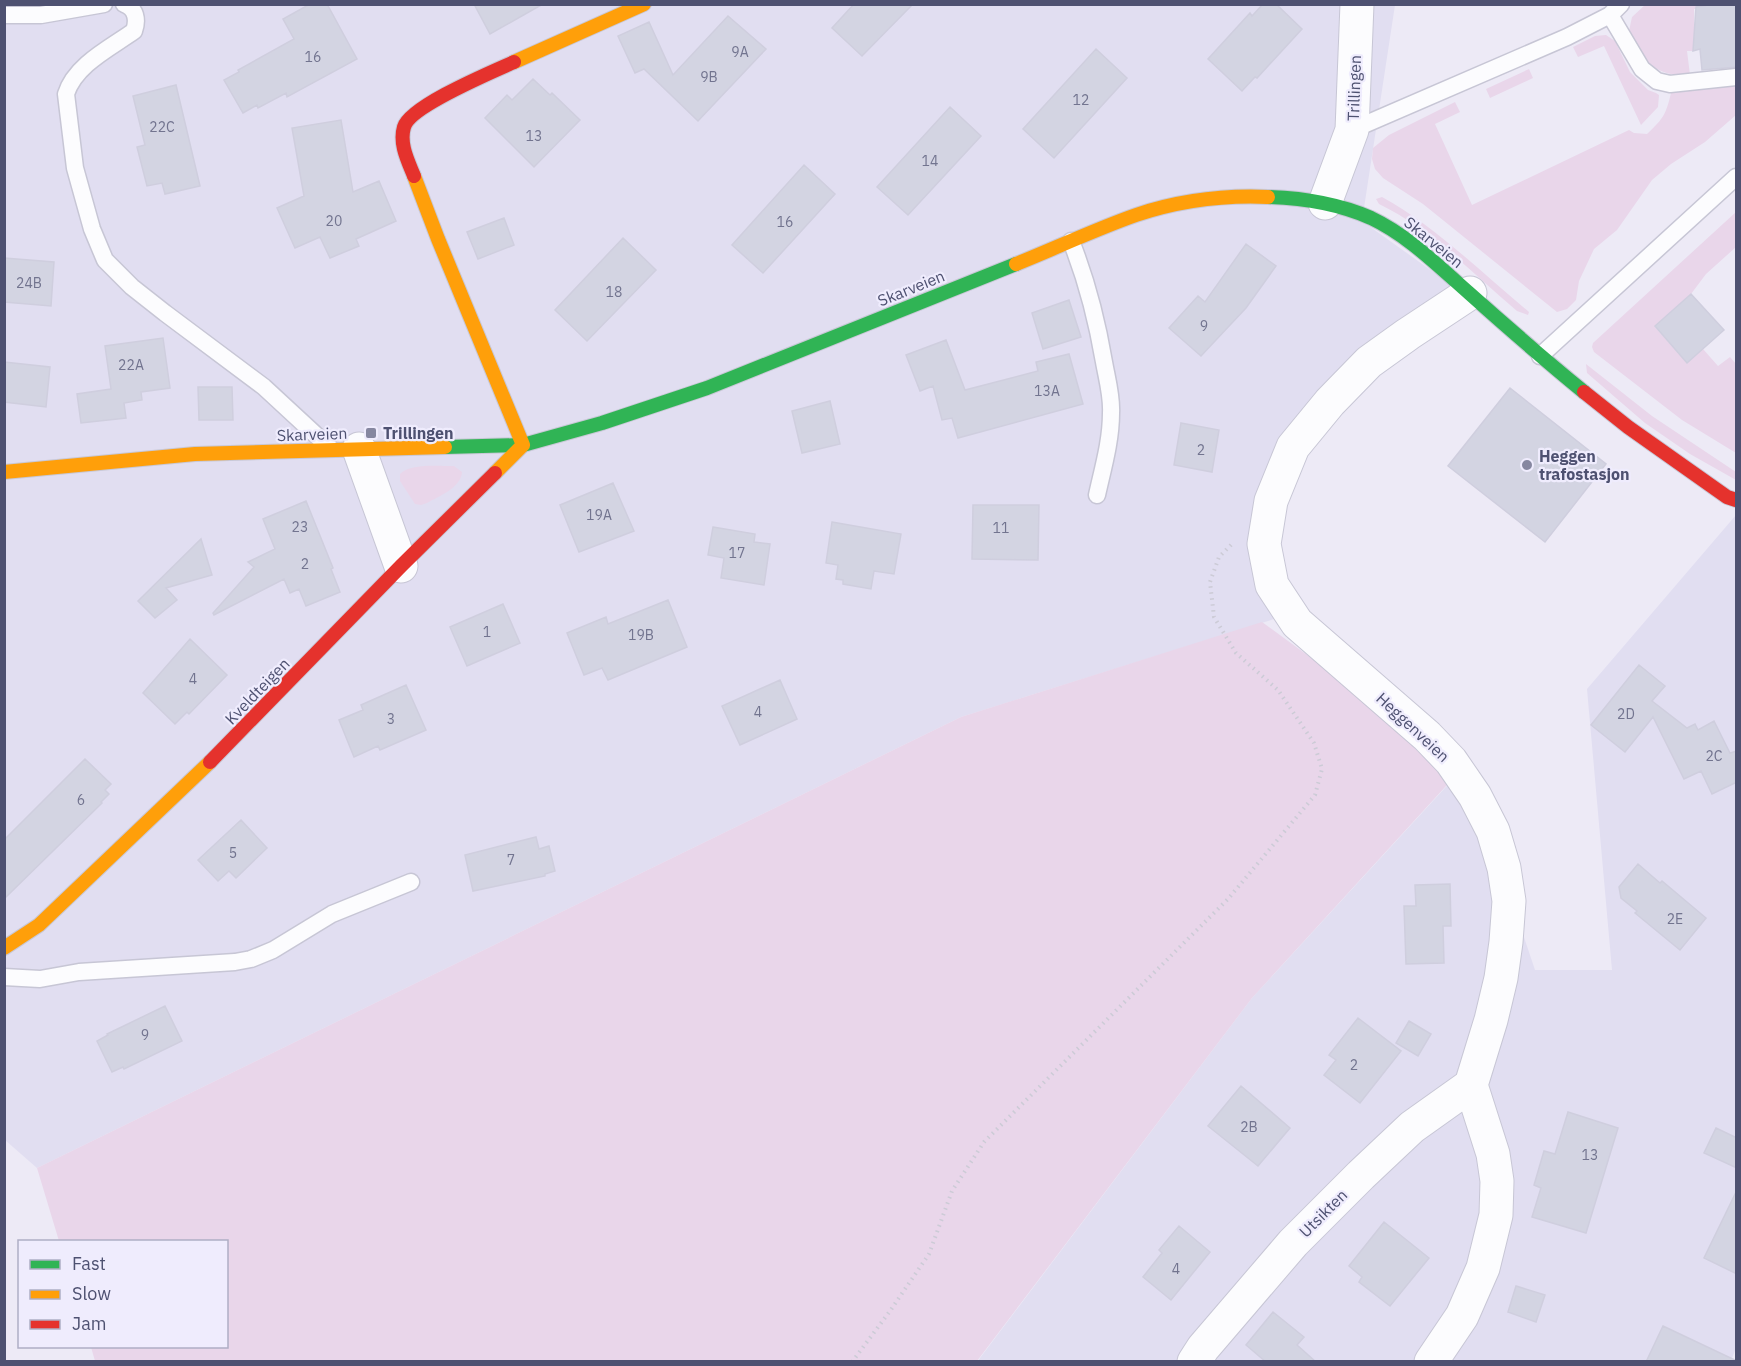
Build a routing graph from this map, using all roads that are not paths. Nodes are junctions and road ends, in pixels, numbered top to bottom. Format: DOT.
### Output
graph roads {
  1 [pos="104,4"];
  2 [pos="124,4"];
  3 [pos="644,4"];
  4 [pos="1357,4"];
  5 [pos="1616,10"];
  6 [pos="4,15"];
  7 [pos="1737,77"];
  8 [pos="1352,130"];
  9 [pos="1737,177"];
  10 [pos="1325,203"];
  11 [pos="1071,241"];
  12 [pos="1470,293"];
  13 [pos="1540,356"];
  14 [pos="524,445"];
  15 [pos="346,450"];
  16 [pos="4,471"];
  17 [pos="1097,495"];
  18 [pos="1737,500"];
  19 [pos="401,566"];
  20 [pos="411,882"];
  21 [pos="4,948"];
  22 [pos="4,978"];
  23 [pos="1471,1085"];
  24 [pos="1194,1362"];
  25 [pos="1431,1362"];
  1 -- 6 [label="lane"];
  2 -- 15 [label="lane"];
  3 -- 14 [label="street"];
  4 -- 8 [label="street, Trillingen"];
  5 -- 7 [label="lane"];
  5 -- 8 [label="lane"];
  8 -- 10 [label="street, Trillingen"];
  9 -- 13 [label="lane"];
  10 -- 11 [label="street, Skarveien"];
  10 -- 12 [label="street, Skarveien"];
  11 -- 14 [label="street, Skarveien"];
  11 -- 17 [label="lane"];
  12 -- 13 [label="street, Skarveien"];
  12 -- 23 [label="street, Heggenveien"];
  13 -- 18 [label="street, Skarveien"];
  14 -- 15 [label="street, Skarveien"];
  14 -- 19 [label="street, Kveldteigen"];
  15 -- 16 [label="street, Skarveien"];
  15 -- 19 [label="street"];
  19 -- 21 [label="street, Kveldteigen"];
  20 -- 22 [label="lane"];
  23 -- 24 [label="street, Utsikten"];
  23 -- 25 [label="street"];
}
